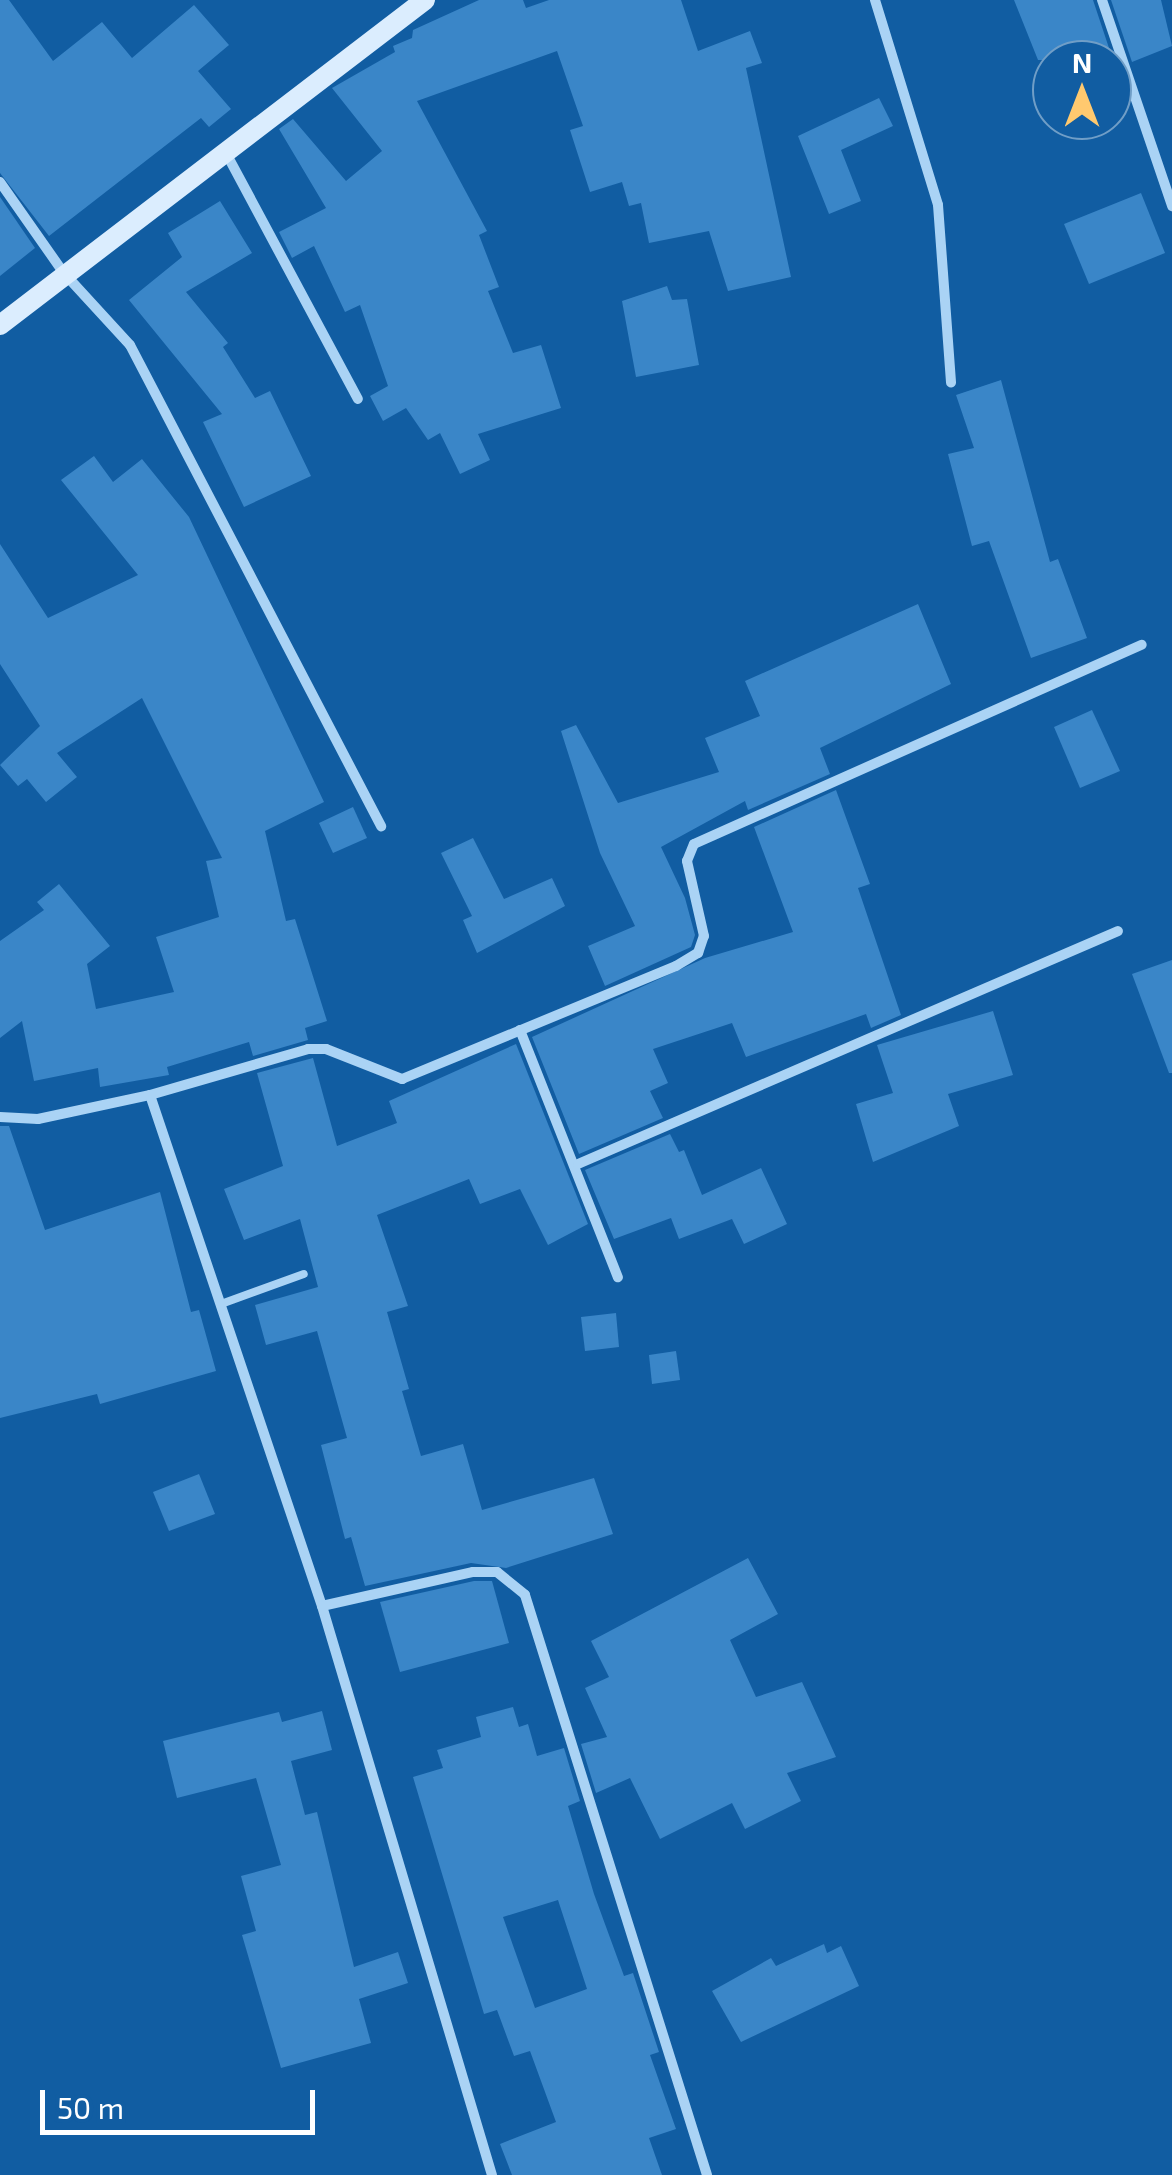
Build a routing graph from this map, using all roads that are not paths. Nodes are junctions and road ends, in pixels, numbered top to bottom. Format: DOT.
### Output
graph roads {
  1 [pos="425,0"];
  2 [pos="875,0"];
  3 [pos="1102,0"];
  4 [pos="226,153"];
  5 [pos="0,182"];
  6 [pos="1172,206"];
  7 [pos="62,272"];
  8 [pos="0,325"];
  9 [pos="951,383"];
  10 [pos="358,399"];
  11 [pos="1142,645"];
  12 [pos="381,826"];
  13 [pos="1118,931"];
  14 [pos="520,1030"];
  15 [pos="150,1095"];
  16 [pos="0,1118"];
  17 [pos="578,1164"];
  18 [pos="304,1274"];
  19 [pos="618,1277"];
  20 [pos="221,1304"];
  21 [pos="322,1606"];
  22 [pos="492,2175"];
  23 [pos="707,2175"];
  1 -- 4 [label="street"];
  2 -- 9 [label="street"];
  3 -- 6 [label="street"];
  4 -- 7 [label="street"];
  4 -- 10 [label="street"];
  5 -- 7 [label="street"];
  7 -- 8 [label="street"];
  7 -- 12 [label="street"];
  11 -- 14 [label="street"];
  13 -- 17 [label="street"];
  14 -- 15 [label="street"];
  14 -- 17 [label="street"];
  15 -- 16 [label="street"];
  15 -- 20 [label="street"];
  17 -- 19 [label="street"];
  18 -- 20 [label="lane"];
  20 -- 21 [label="street"];
  21 -- 22 [label="street"];
  21 -- 23 [label="street"];
}
